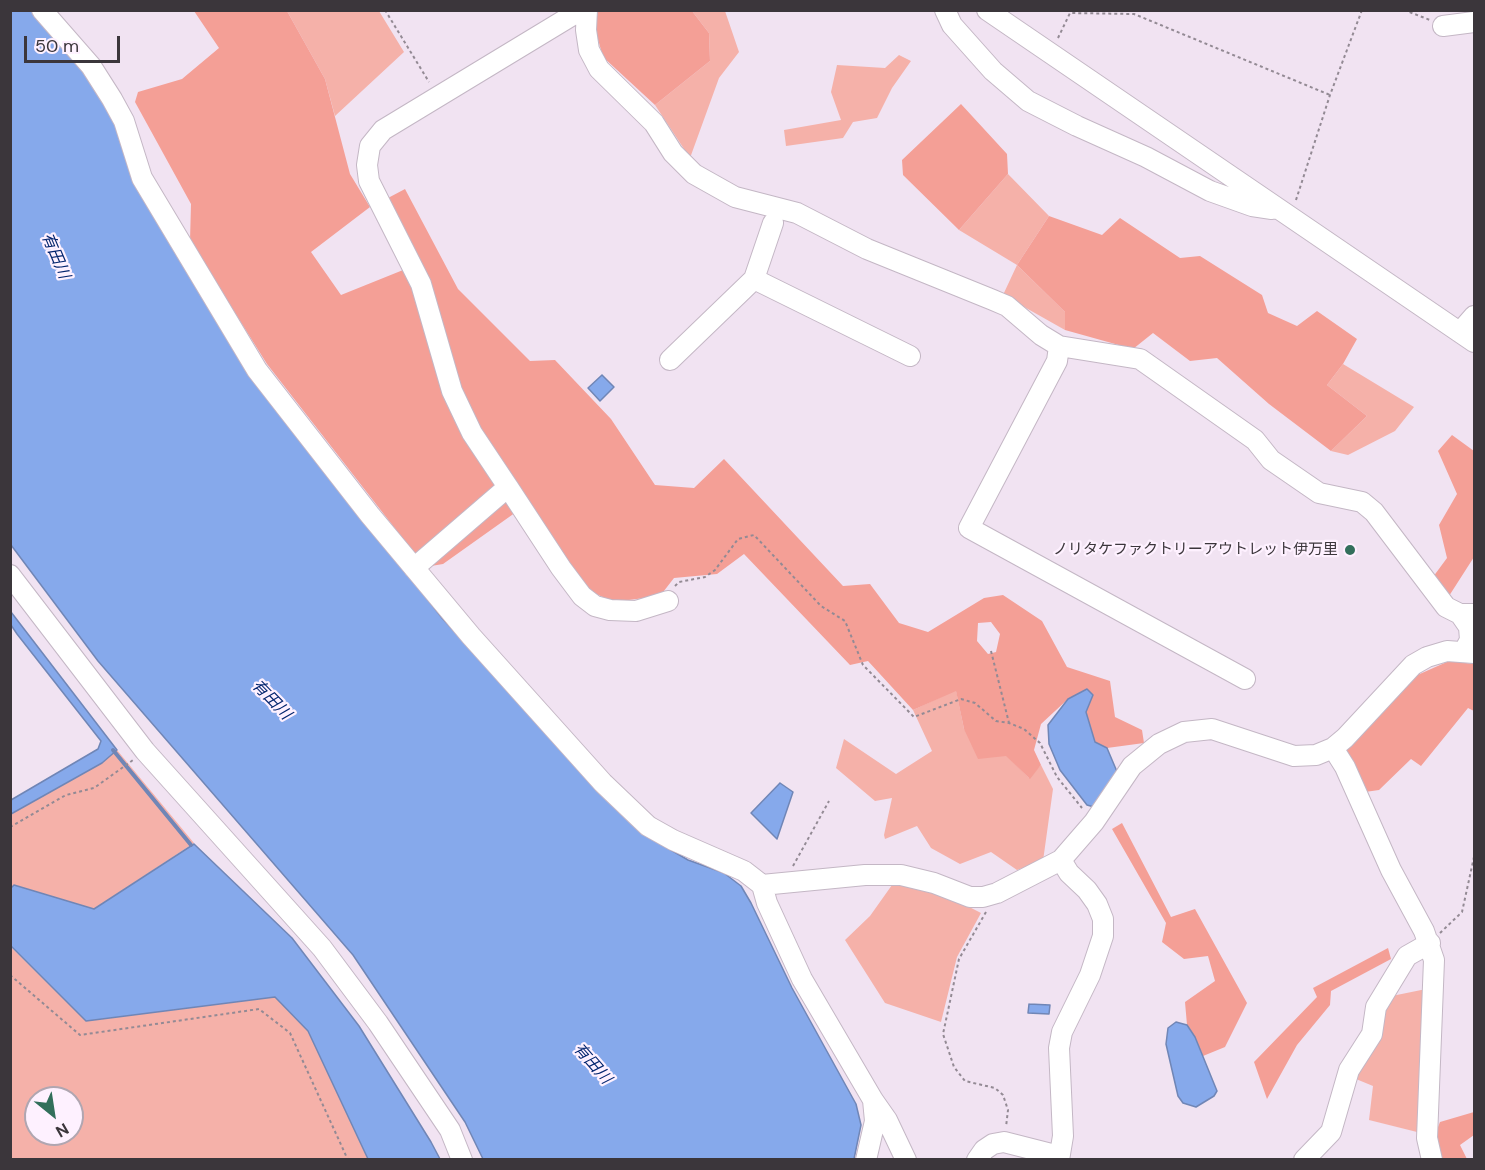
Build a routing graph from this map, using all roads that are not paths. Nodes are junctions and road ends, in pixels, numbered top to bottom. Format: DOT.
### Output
graph roads {
  1 [pos="42,10"];
  2 [pos="581,10"];
  3 [pos="588,10"];
  4 [pos="945,10"];
  5 [pos="987,10"];
  6 [pos="1474,22"];
  7 [pos="1443,26"];
  8 [pos="1286,214"];
  9 [pos="773,223"];
  10 [pos="754,279"];
  11 [pos="1474,316"];
  12 [pos="1467,337"];
  13 [pos="1059,346"];
  14 [pos="910,356"];
  15 [pos="670,360"];
  16 [pos="508,487"];
  17 [pos="414,568"];
  18 [pos="10,575"];
  19 [pos="668,601"];
  20 [pos="1467,614"];
  21 [pos="1469,652"];
  22 [pos="1245,679"];
  23 [pos="1334,748"];
  24 [pos="1061,860"];
  25 [pos="770,885"];
  26 [pos="1430,943"];
  27 [pos="873,1100"];
  28 [pos="1059,1158"];
  29 [pos="462,1160"];
  30 [pos="866,1160"];
  31 [pos="906,1160"];
  32 [pos="977,1160"];
  33 [pos="1304,1160"];
  34 [pos="1432,1160"];
  1 -- 17 [label="street"];
  2 -- 16 [label="street"];
  3 -- 13 [label="street"];
  4 -- 8 [label="street"];
  5 -- 8 [label="street"];
  6 -- 7 [label="street"];
  8 -- 12 [label="street"];
  9 -- 10 [label="street"];
  10 -- 14 [label="street"];
  10 -- 15 [label="street"];
  11 -- 12 [label="street"];
  13 -- 20 [label="street"];
  13 -- 22 [label="street"];
  16 -- 17 [label="street"];
  16 -- 19 [label="street"];
  17 -- 25 [label="street"];
  18 -- 29 [label="street"];
  20 -- 21 [label="street"];
  21 -- 23 [label="street"];
  23 -- 24 [label="street"];
  23 -- 26 [label="street"];
  24 -- 25 [label="street"];
  24 -- 28 [label="street"];
  25 -- 27 [label="street"];
  26 -- 33 [label="street"];
  26 -- 34 [label="street"];
  27 -- 30 [label="street"];
  27 -- 31 [label="street"];
  28 -- 32 [label="street"];
}
